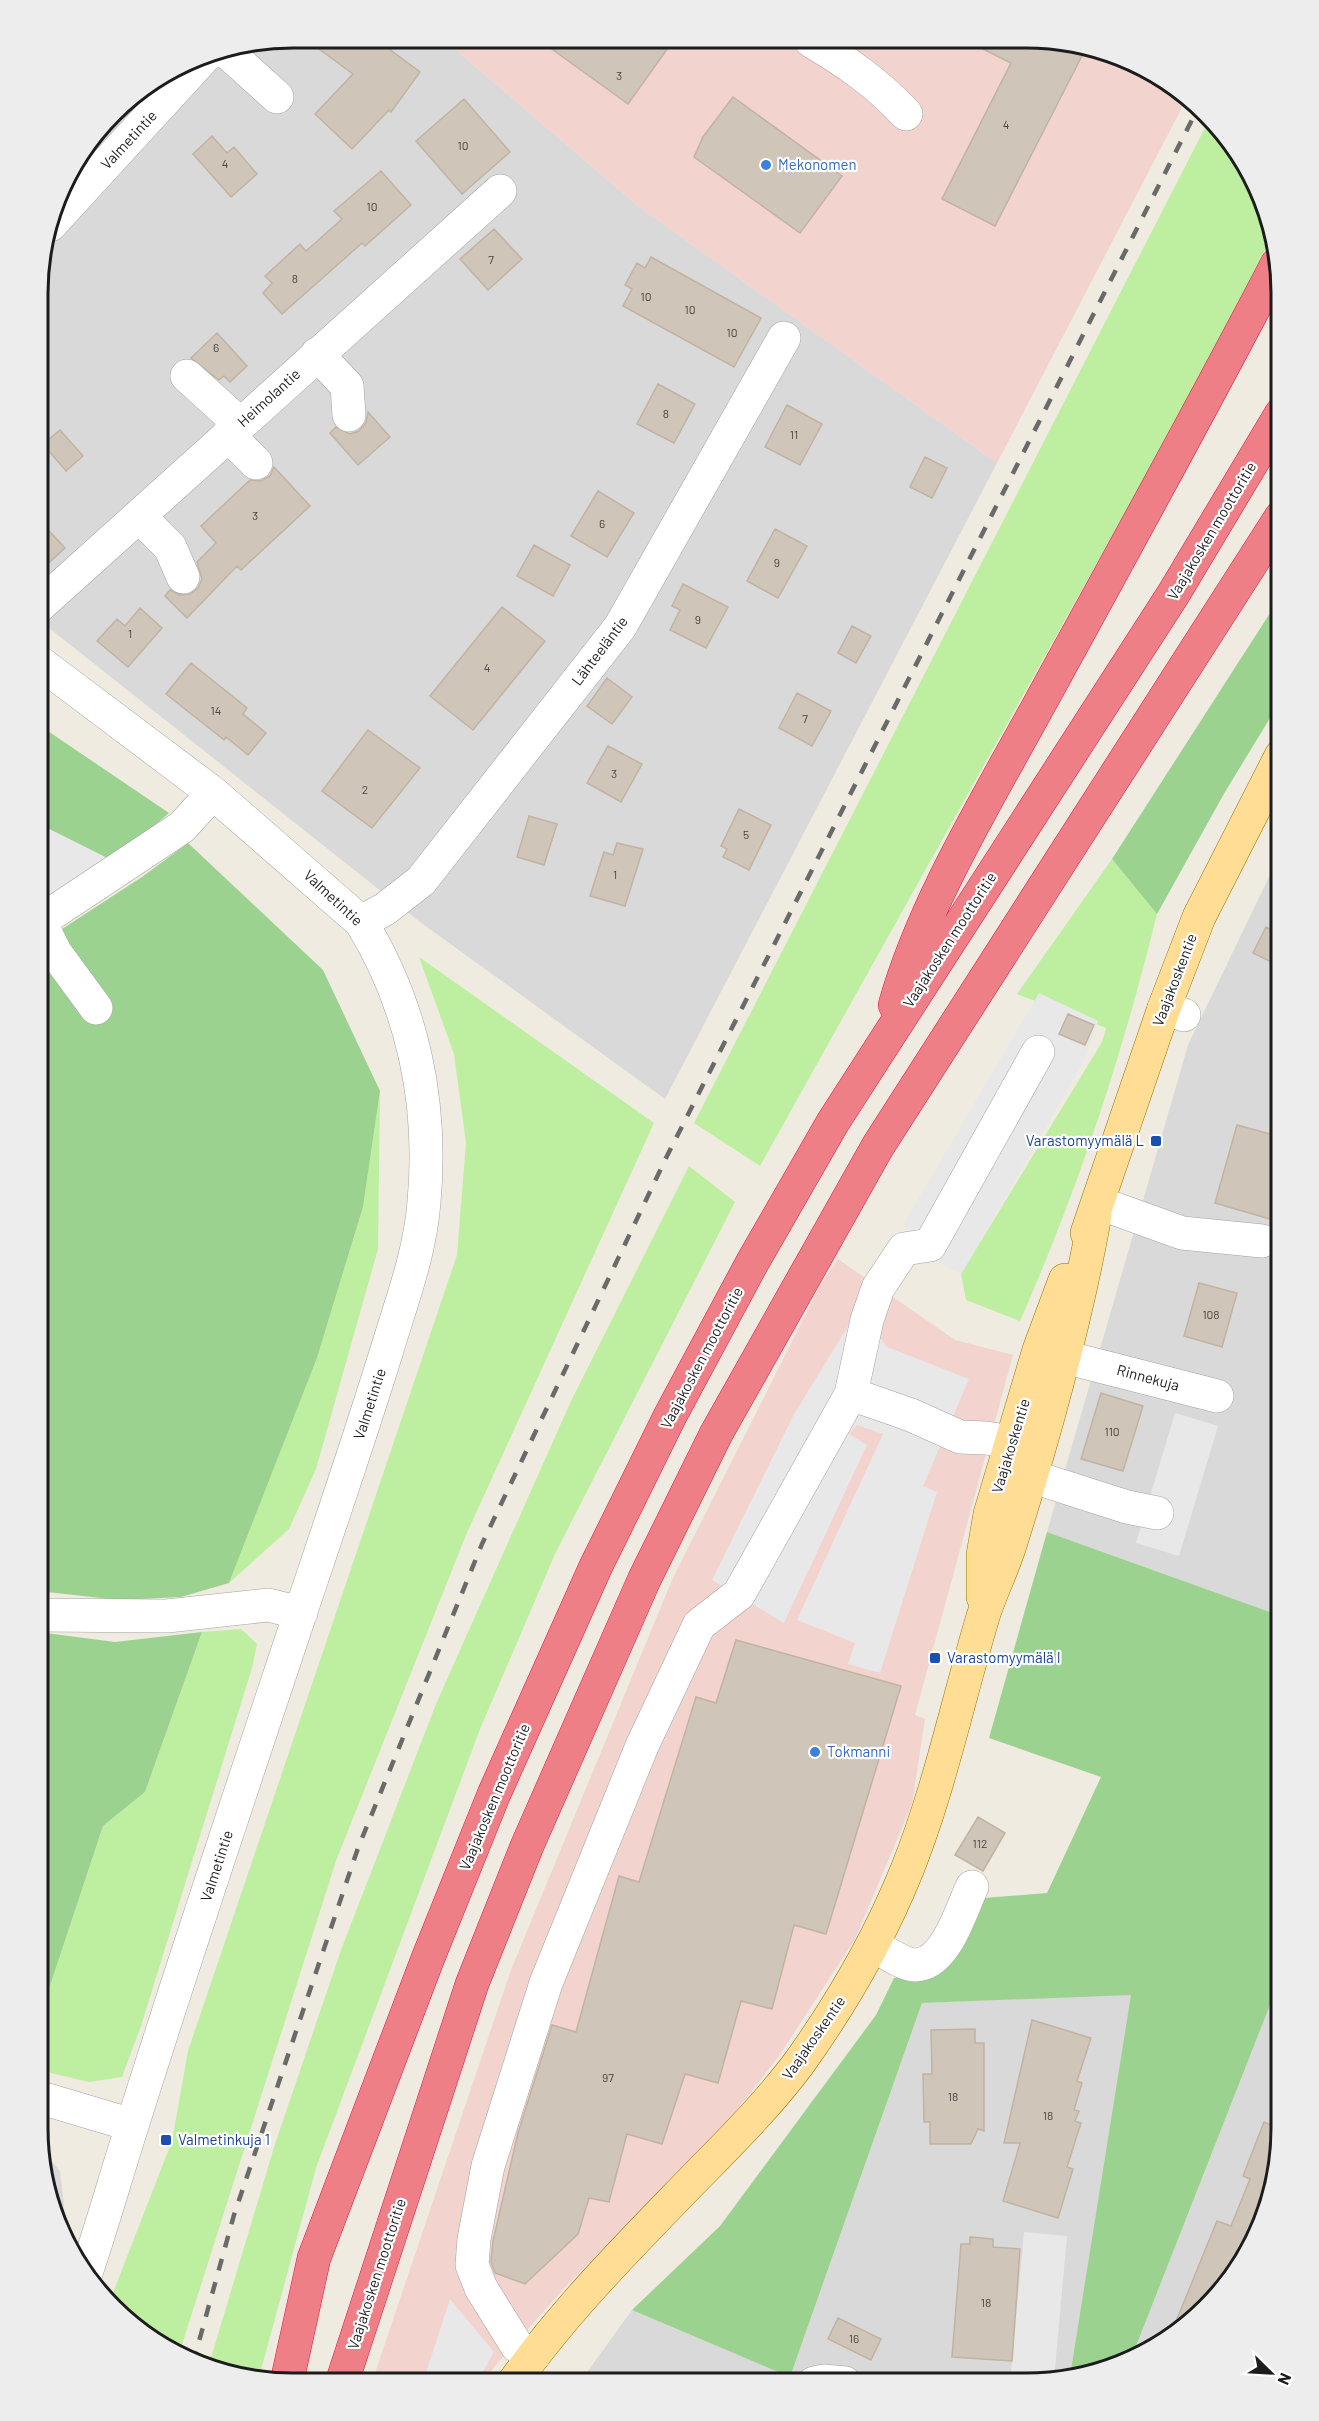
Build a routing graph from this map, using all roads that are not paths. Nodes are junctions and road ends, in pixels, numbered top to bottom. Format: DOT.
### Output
graph roads {
  1 [pos="823,48"];
  2 [pos="231,56"];
  3 [pos="193,69"];
  4 [pos="277,97"];
  5 [pos="906,114"];
  6 [pos="500,191"];
  7 [pos="62,212"];
  8 [pos="1270,277"];
  9 [pos="784,338"];
  10 [pos="317,354"];
  11 [pos="187,376"];
  12 [pos="349,415"];
  13 [pos="234,430"];
  14 [pos="1271,431"];
  15 [pos="256,463"];
  16 [pos="139,516"];
  17 [pos="1271,533"];
  18 [pos="183,577"];
  19 [pos="48,598"];
  20 [pos="48,669"];
  21 [pos="1271,776"];
  22 [pos="213,793"];
  23 [pos="48,917"];
  24 [pos="361,922"];
  25 [pos="48,937"];
  26 [pos="96,1008"];
  27 [pos="885,1038"];
  28 [pos="1038,1052"];
  29 [pos="1097,1209"];
  30 [pos="1262,1241"];
  31 [pos="1080,1360"];
  32 [pos="851,1394"];
  33 [pos="1217,1396"];
  34 [pos="1022,1457"];
  35 [pos="1157,1513"];
  36 [pos="301,1612"];
  37 [pos="48,1615"];
  38 [pos="972,1887"];
  39 [pos="873,1946"];
  40 [pos="48,2100"];
  41 [pos="132,2125"];
  42 [pos="89,2264"];
  43 [pos="534,2355"];
  44 [pos="289,2373"];
  45 [pos="345,2373"];
  46 [pos="521,2373"];
  1 -- 5 [label="street"];
  2 -- 4 [label="street"];
  3 -- 7 [label="street, Valmetintie"];
  6 -- 10 [label="street, Heimolantie"];
  8 -- 27 [label="highway"];
  9 -- 24 [label="street, Lähteeläntie"];
  10 -- 12 [label="street"];
  10 -- 13 [label="street, Heimolantie"];
  11 -- 13 [label="street"];
  13 -- 15 [label="street"];
  13 -- 16 [label="street, Heimolantie"];
  14 -- 27 [label="highway, Vaajakosken moottoritie"];
  16 -- 18 [label="street"];
  16 -- 19 [label="street, Heimolantie"];
  17 -- 45 [label="highway, Vaajakosken moottoritie"];
  20 -- 22 [label="street, Valmetintie"];
  21 -- 29 [label="main road, Vaajakoskentie"];
  22 -- 23 [label="street"];
  22 -- 24 [label="street, Valmetintie"];
  24 -- 36 [label="street, Valmetintie"];
  25 -- 26 [label="street"];
  27 -- 44 [label="highway, Vaajakosken moottoritie"];
  28 -- 32 [label="street"];
  29 -- 30 [label="street"];
  29 -- 34 [label="main road, Vaajakoskentie"];
  31 -- 33 [label="street, Rinnekuja"];
  32 -- 34 [label="street"];
  32 -- 43 [label="street"];
  34 -- 35 [label="street"];
  34 -- 39 [label="main road, Vaajakoskentie"];
  36 -- 37 [label="street"];
  36 -- 41 [label="street, Valmetintie"];
  38 -- 39 [label="street"];
  39 -- 43 [label="main road, Vaajakoskentie"];
  40 -- 41 [label="street"];
  41 -- 42 [label="street, Valmetintie"];
  43 -- 46 [label="main road, Vaajakoskentie"];
}
